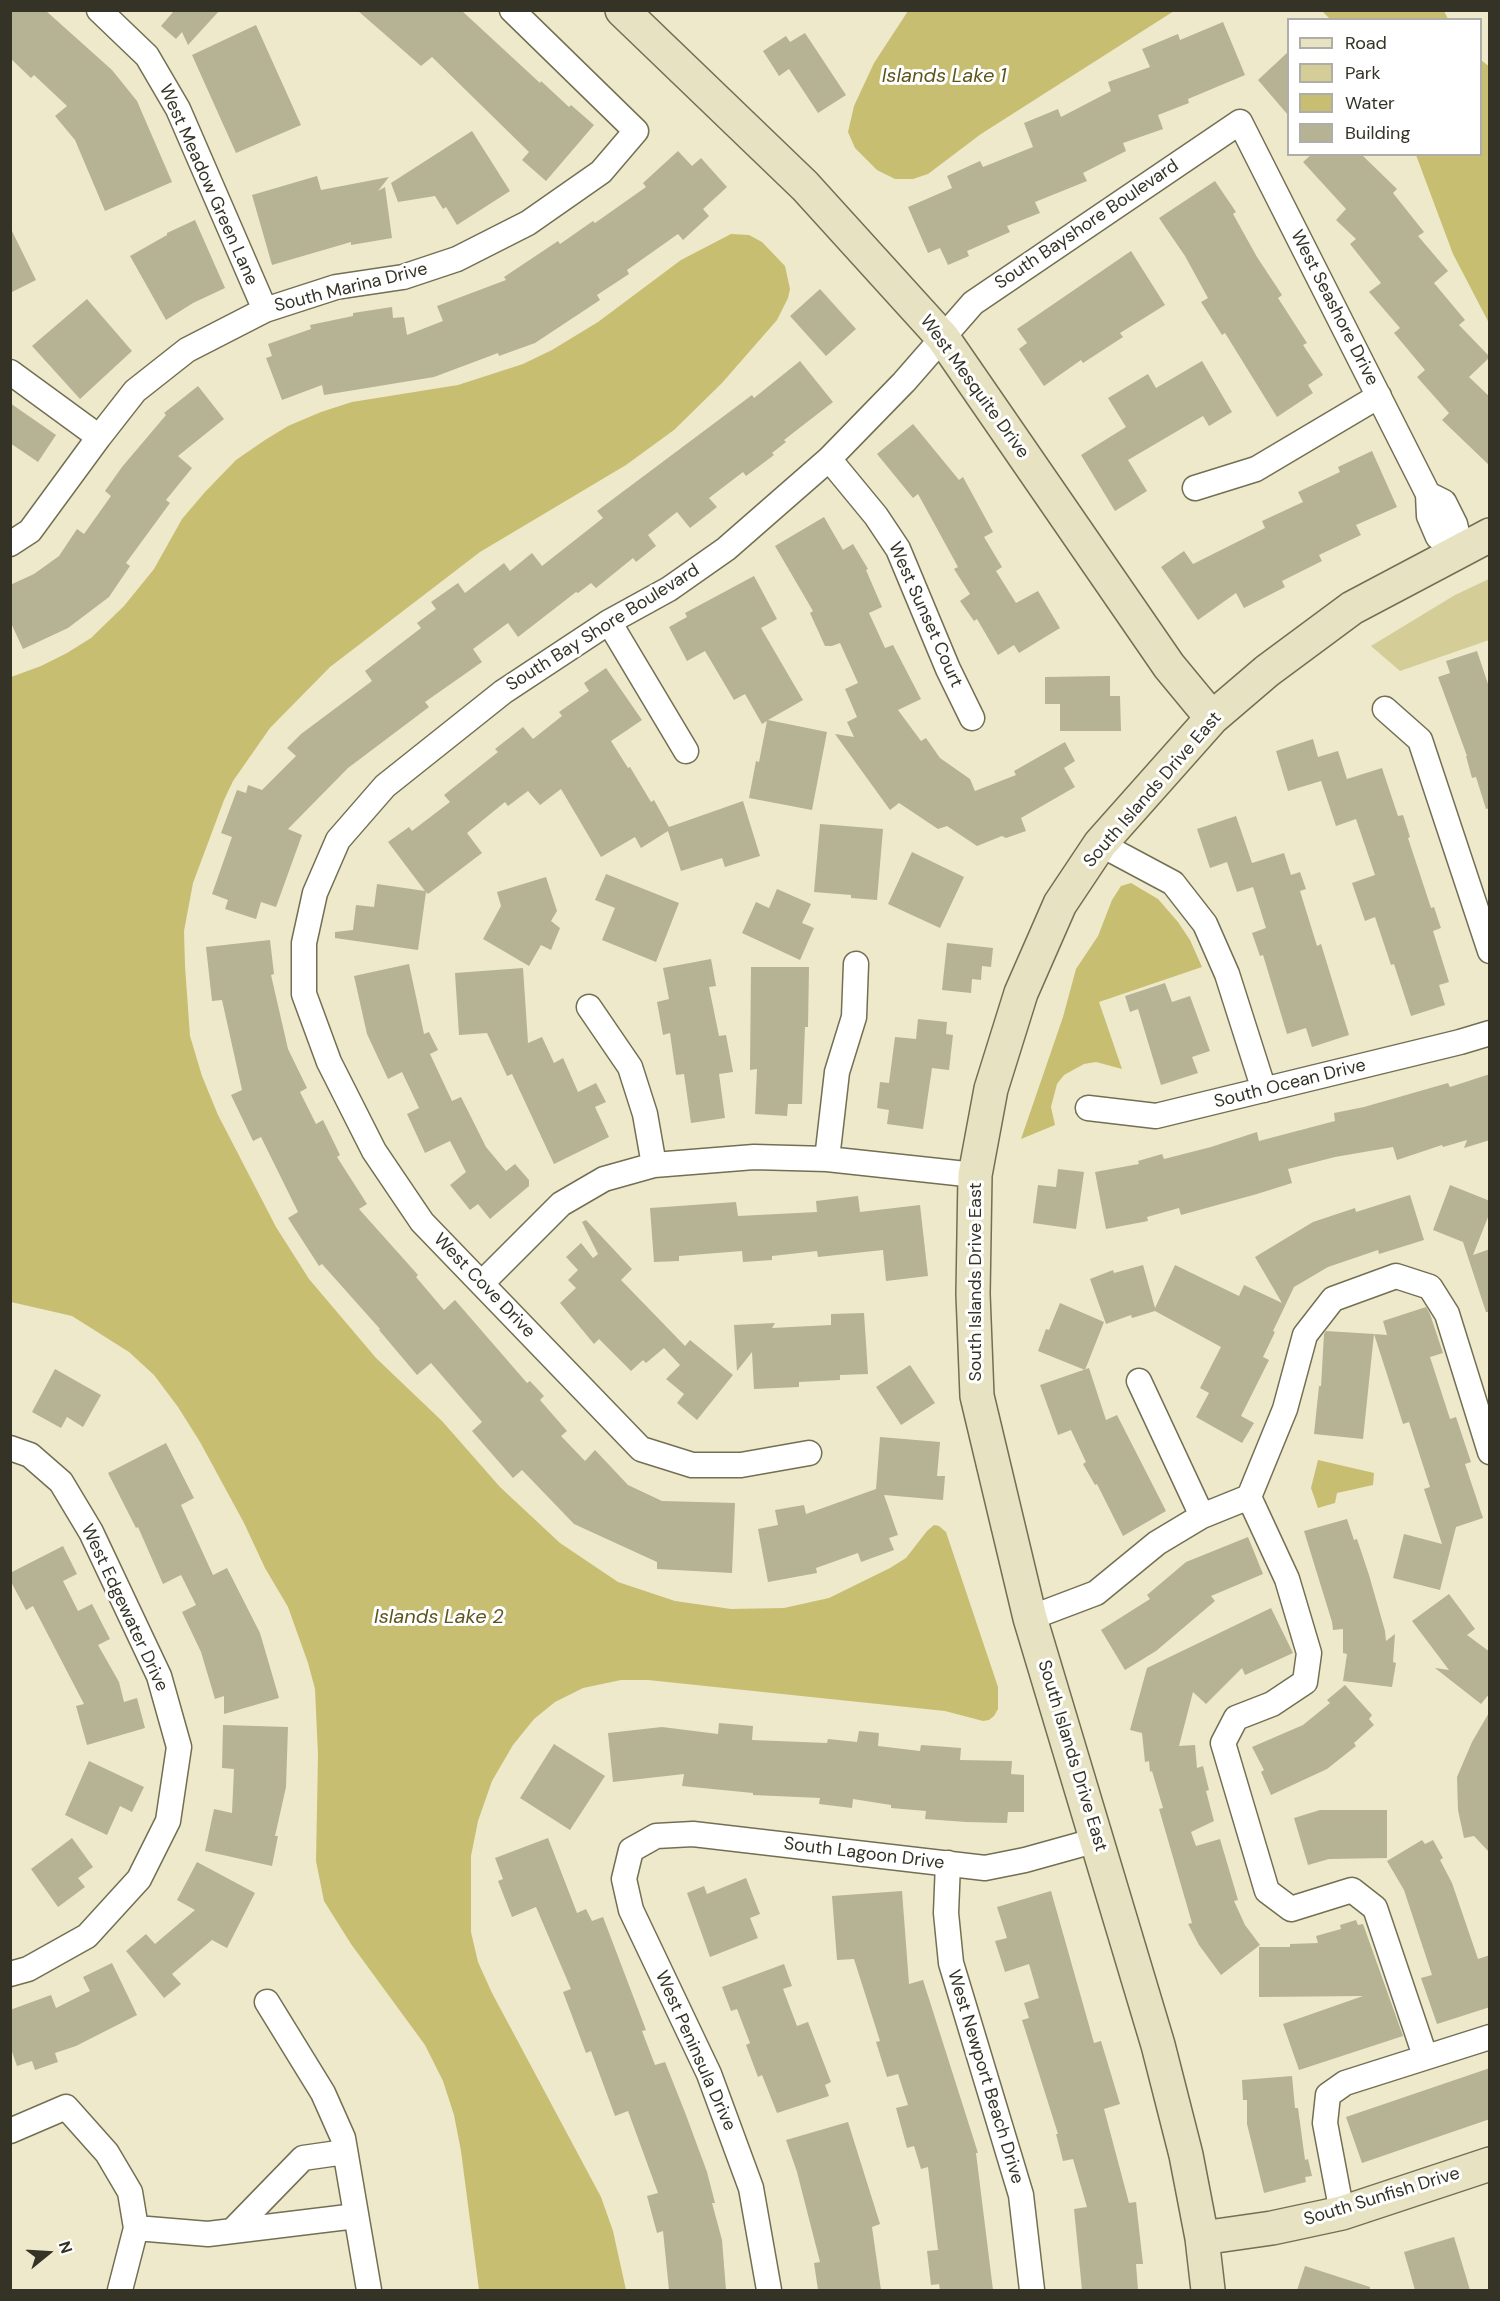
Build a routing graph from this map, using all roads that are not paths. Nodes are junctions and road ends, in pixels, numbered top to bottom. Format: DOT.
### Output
graph roads {
  1 [pos="99,10"];
  2 [pos="512,10"];
  3 [pos="622,10"];
  4 [pos="1240,122"];
  5 [pos="265,310"];
  6 [pos="943,338"];
  7 [pos="10,372"];
  8 [pos="1378,396"];
  9 [pos="99,437"];
  10 [pos="829,459"];
  11 [pos="1195,489"];
  12 [pos="1490,535"];
  13 [pos="10,544"];
  14 [pos="1461,550"];
  15 [pos="609,622"];
  16 [pos="1385,709"];
  17 [pos="972,718"];
  18 [pos="1212,718"];
  19 [pos="686,751"];
  20 [pos="1100,844"];
  21 [pos="304,943"];
  22 [pos="1490,951"];
  23 [pos="856,964"];
  24 [pos="589,1007"];
  25 [pos="1490,1033"];
  26 [pos="1264,1090"];
  27 [pos="1088,1108"];
  28 [pos="827,1159"];
  29 [pos="654,1165"];
  30 [pos="975,1175"];
  31 [pos="482,1283"];
  32 [pos="1139,1381"];
  33 [pos="20,1451"];
  34 [pos="1490,1452"];
  35 [pos="809,1453"];
  36 [pos="1249,1497"];
  37 [pos="1202,1516"];
  38 [pos="1030,1617"];
  39 [pos="1097,1840"];
  40 [pos="631,1850"];
  41 [pos="948,1863"];
  42 [pos="19,1972"];
  43 [pos="267,2002"];
  44 [pos="1490,2037"];
  45 [pos="1425,2056"];
  46 [pos="10,2131"];
  47 [pos="345,2152"];
  48 [pos="1490,2164"];
  49 [pos="1342,2213"];
  50 [pos="356,2216"];
  51 [pos="136,2228"];
  52 [pos="231,2231"];
  53 [pos="1202,2238"];
  54 [pos="120,2290"];
  55 [pos="369,2290"];
  56 [pos="769,2290"];
  57 [pos="1032,2290"];
  58 [pos="1208,2290"];
  1 -- 5 [label="street, West Meadow Green Lane"];
  2 -- 5 [label="street, South Marina Drive"];
  3 -- 6 [label="street, West Mesquite Drive"];
  4 -- 6 [label="street, South Bayshore Boulevard"];
  4 -- 8 [label="street, West Seashore Drive"];
  5 -- 9 [label="street, South Marina Drive"];
  6 -- 10 [label="street, South Bay Shore Boulevard"];
  6 -- 18 [label="street, West Mesquite Drive"];
  7 -- 9 [label="street"];
  8 -- 11 [label="street"];
  8 -- 14 [label="street, West Seashore Drive"];
  9 -- 13 [label="street, South Marina Drive"];
  10 -- 15 [label="street, South Bay Shore Boulevard"];
  10 -- 17 [label="street, West Sunset Court"];
  12 -- 14 [label="street, South Islands Drive East"];
  14 -- 18 [label="street, South Islands Drive East"];
  15 -- 19 [label="street"];
  15 -- 21 [label="street, South Bay Shore Boulevard"];
  16 -- 22 [label="street"];
  18 -- 20 [label="street, South Islands Drive East"];
  20 -- 26 [label="street"];
  20 -- 30 [label="street, South Islands Drive East"];
  21 -- 31 [label="street, West Cove Drive"];
  23 -- 28 [label="street"];
  24 -- 29 [label="street"];
  25 -- 26 [label="street, South Ocean Drive"];
  26 -- 27 [label="street, South Ocean Drive"];
  28 -- 29 [label="street"];
  28 -- 30 [label="street"];
  29 -- 31 [label="street"];
  30 -- 38 [label="street, South Islands Drive East"];
  31 -- 35 [label="street, West Cove Drive"];
  32 -- 37 [label="street"];
  33 -- 42 [label="street, West Edgewater Drive"];
  34 -- 36 [label="street"];
  36 -- 37 [label="street"];
  36 -- 45 [label="street"];
  37 -- 38 [label="street"];
  38 -- 39 [label="street, South Islands Drive East"];
  39 -- 41 [label="street, South Lagoon Drive"];
  39 -- 53 [label="street, South Islands Drive East"];
  40 -- 41 [label="street, South Lagoon Drive"];
  40 -- 56 [label="street, West Peninsula Drive"];
  41 -- 57 [label="street, West Newport Beach Drive"];
  43 -- 47 [label="street"];
  44 -- 45 [label="street"];
  45 -- 49 [label="street"];
  46 -- 51 [label="street"];
  47 -- 50 [label="street"];
  47 -- 52 [label="street"];
  48 -- 49 [label="street, South Sunfish Drive"];
  49 -- 53 [label="street, South Sunfish Drive"];
  50 -- 52 [label="street"];
  50 -- 55 [label="street"];
  51 -- 52 [label="street"];
  51 -- 54 [label="street"];
  53 -- 58 [label="street, South Islands Drive East"];
}
